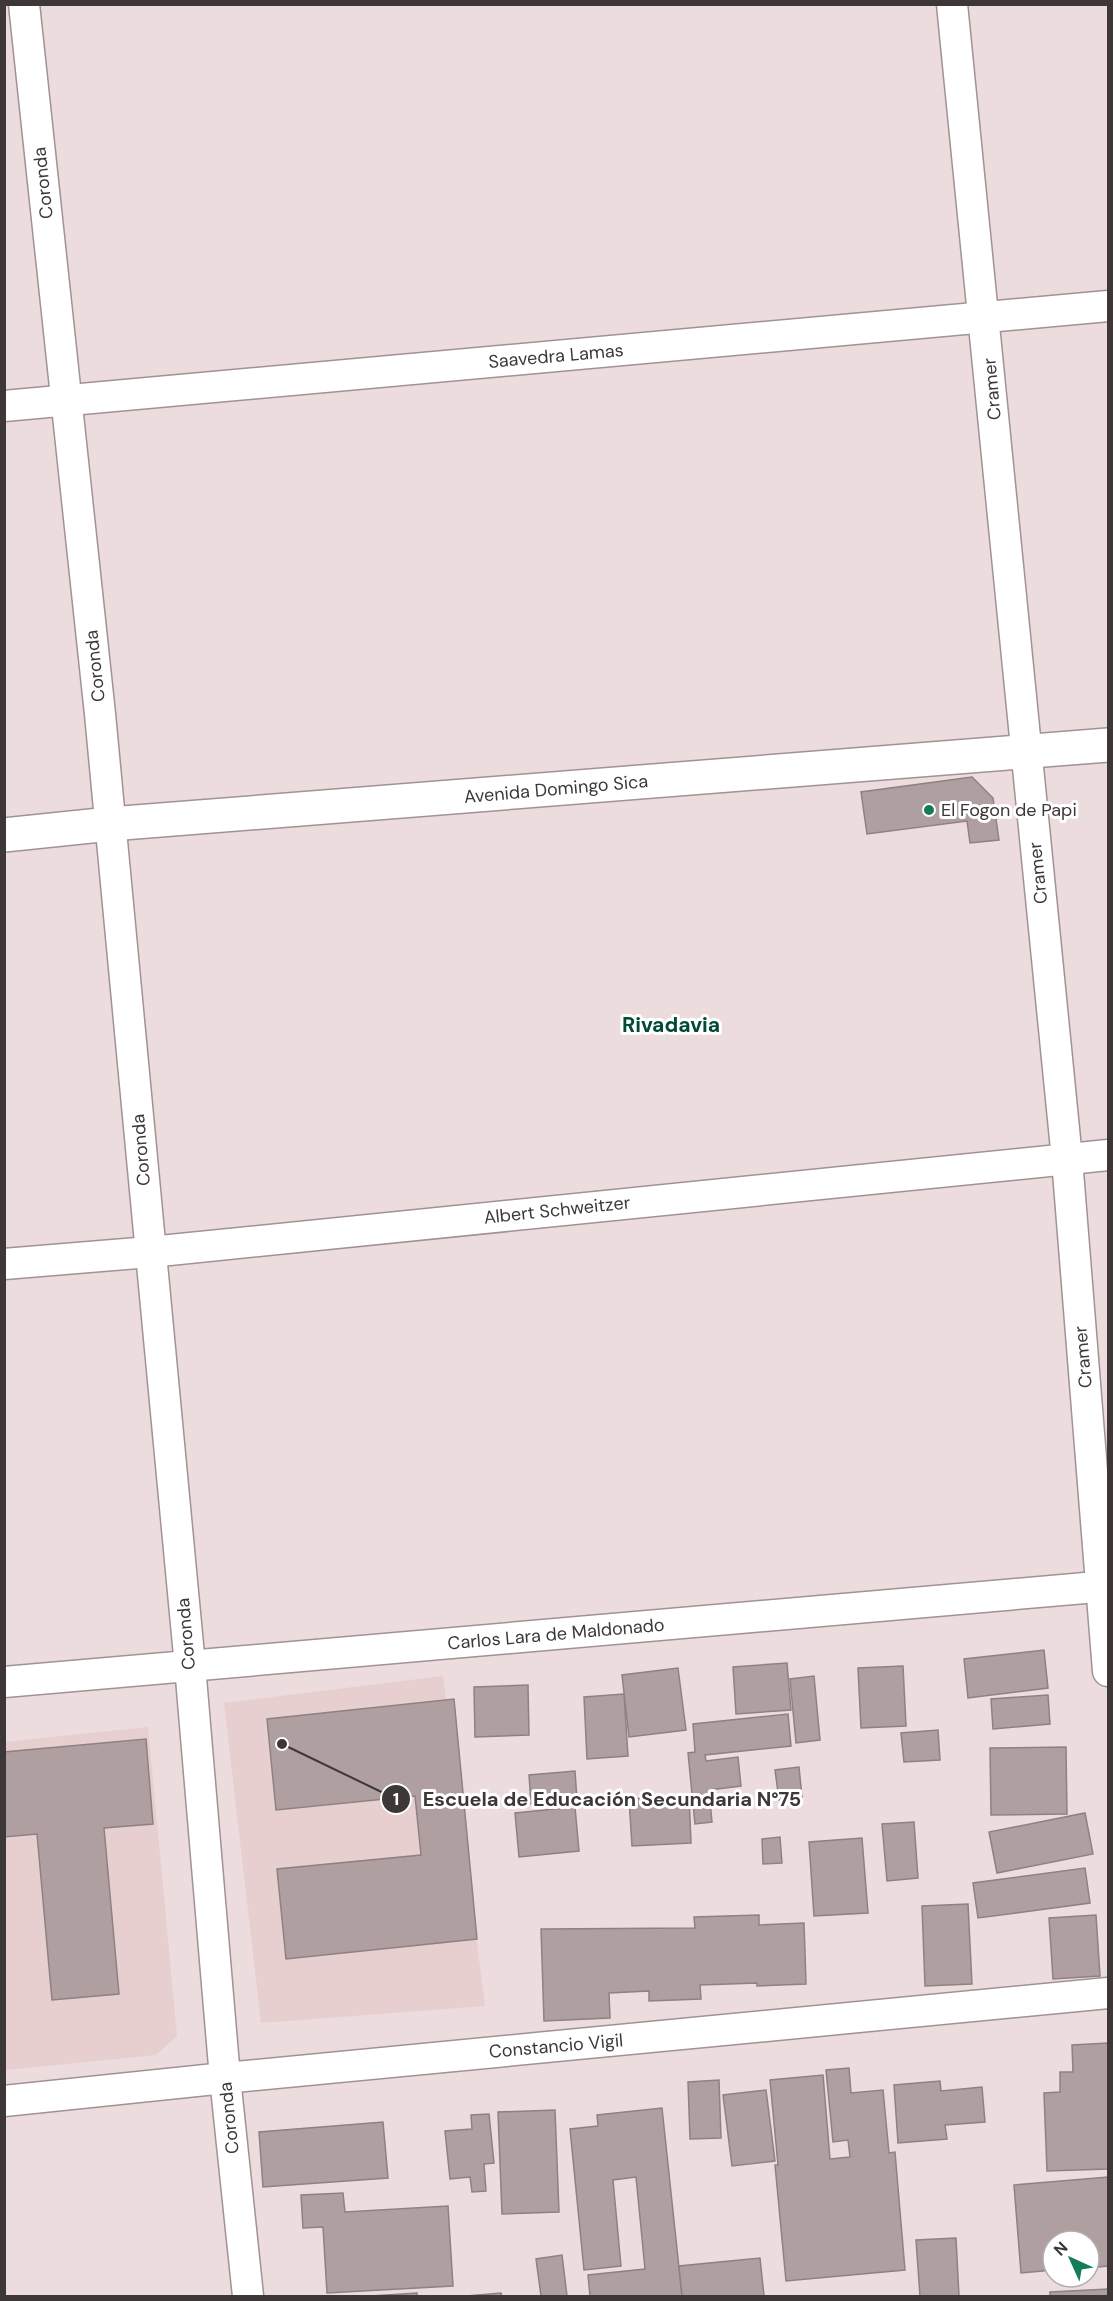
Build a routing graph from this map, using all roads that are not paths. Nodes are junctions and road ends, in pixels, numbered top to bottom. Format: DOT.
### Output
graph roads {
  1 [pos="24,4"];
  2 [pos="952,4"];
  3 [pos="1108,306"];
  4 [pos="985,317"];
  5 [pos="66,401"];
  6 [pos="4,406"];
  7 [pos="1108,745"];
  8 [pos="1025,752"];
  9 [pos="110,824"];
  10 [pos="4,835"];
  11 [pos="1108,1155"];
  12 [pos="1067,1159"];
  13 [pos="150,1252"];
  14 [pos="4,1264"];
  15 [pos="1105,1586"];
  16 [pos="190,1666"];
  17 [pos="1108,1671"];
  18 [pos="4,1682"];
  19 [pos="1108,1993"];
  20 [pos="225,2078"];
  21 [pos="4,2101"];
  22 [pos="248,2296"];
  1 -- 5 [label="street, Coronda"];
  2 -- 4 [label="street, Cramer"];
  3 -- 4 [label="street, Saavedra Lamas"];
  4 -- 5 [label="street, Saavedra Lamas"];
  4 -- 8 [label="street, Cramer"];
  5 -- 6 [label="street, Saavedra Lamas"];
  5 -- 9 [label="street, Coronda"];
  7 -- 8 [label="street, Avenida Domingo Sica"];
  8 -- 9 [label="street, Avenida Domingo Sica"];
  8 -- 12 [label="street, Cramer"];
  9 -- 10 [label="street, Avenida Domingo Sica"];
  9 -- 13 [label="street, Coronda"];
  11 -- 12 [label="street, Albert Schweitzer"];
  12 -- 13 [label="street, Albert Schweitzer"];
  12 -- 15 [label="street, Cramer"];
  13 -- 14 [label="street, Albert Schweitzer"];
  13 -- 16 [label="street, Coronda"];
  15 -- 16 [label="street, Carlos Lara de Maldonado"];
  15 -- 17 [label="street, Cramer"];
  16 -- 18 [label="street, Carlos Lara de Maldonado"];
  16 -- 20 [label="street, Coronda"];
  19 -- 20 [label="street, Constancio Vigil"];
  20 -- 21 [label="street, Constancio Vigil"];
  20 -- 22 [label="street, Coronda"];
}
